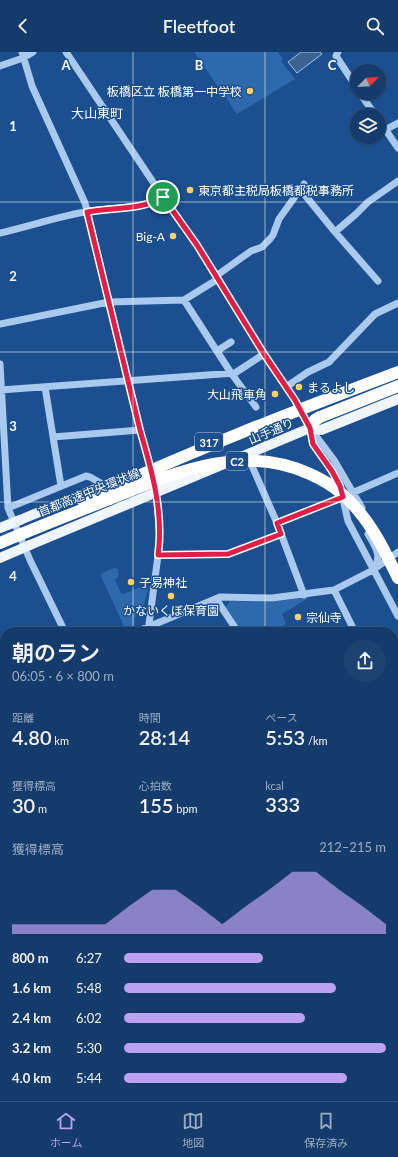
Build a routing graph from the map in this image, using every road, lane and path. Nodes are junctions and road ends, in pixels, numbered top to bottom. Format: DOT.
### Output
graph roads {
  1 [pos="33,52"];
  2 [pos="66,52"];
  3 [pos="336,53"];
  4 [pos="23,55"];
  5 [pos="0,66"];
  6 [pos="350,76"];
  7 [pos="398,122"];
  8 [pos="386,129"];
  9 [pos="386,131"];
  10 [pos="398,148"];
  11 [pos="398,181"];
  12 [pos="162,198"];
  13 [pos="87,212"];
  14 [pos="335,232"];
  15 [pos="0,234"];
  16 [pos="217,278"];
  17 [pos="378,281"];
  18 [pos="184,300"];
  19 [pos="109,302"];
  20 [pos="398,303"];
  21 [pos="0,324"];
  22 [pos="231,342"];
  23 [pos="217,351"];
  24 [pos="264,354"];
  25 [pos="0,364"];
  26 [pos="398,366"];
  27 [pos="231,373"];
  28 [pos="398,374"];
  29 [pos="128,381"];
  30 [pos="398,386"];
  31 [pos="45,387"];
  32 [pos="286,387"];
  33 [pos="1,390"];
  34 [pos="398,400"];
  35 [pos="297,406"];
  36 [pos="256,407"];
  37 [pos="310,428"];
  38 [pos="140,430"];
  39 [pos="53,437"];
  40 [pos="247,455"];
  41 [pos="151,466"];
  42 [pos="398,472"];
  43 [pos="104,485"];
  44 [pos="61,486"];
  45 [pos="354,492"];
  46 [pos="156,493"];
  47 [pos="343,497"];
  48 [pos="359,504"];
  49 [pos="8,508"];
  50 [pos="277,523"];
  51 [pos="34,526"];
  52 [pos="0,528"];
  53 [pos="281,534"];
  54 [pos="0,538"];
  55 [pos="0,543"];
  56 [pos="395,554"];
  57 [pos="158,555"];
  58 [pos="0,558"];
  59 [pos="398,566"];
  60 [pos="373,570"];
  61 [pos="398,570"];
  62 [pos="398,578"];
  63 [pos="334,590"];
  64 [pos="304,594"];
  65 [pos="216,599"];
  66 [pos="398,616"];
  67 [pos="63,627"];
  68 [pos="148,627"];
  69 [pos="153,627"];
  70 [pos="235,627"];
  71 [pos="351,627"];
  1 -- 4 [label="street"];
  2 -- 12 [label="street"];
  3 -- 6 [label="street"];
  4 -- 5 [label="street"];
  4 -- 13 [label="street"];
  7 -- 8 [label="street"];
  9 -- 10 [label="street"];
  11 -- 14 [label="street"];
  12 -- 13 [label="street"];
  12 -- 16 [label="street"];
  13 -- 15 [label="street"];
  13 -- 19 [label="street"];
  14 -- 16 [label="street"];
  14 -- 17 [label="street"];
  16 -- 18 [label="street"];
  16 -- 24 [label="street"];
  18 -- 19 [label="street"];
  18 -- 23 [label="street"];
  19 -- 21 [label="street"];
  19 -- 29 [label="street"];
  20 -- 32 [label="street"];
  22 -- 23 [label="street"];
  23 -- 27 [label="street"];
  24 -- 27 [label="street"];
  24 -- 32 [label="street"];
  25 -- 33 [label="street"];
  26 -- 35 [label="main road, 山手通り / 317"];
  27 -- 29 [label="street"];
  27 -- 36 [label="street"];
  28 -- 51 [label="highway, bridge"];
  29 -- 31 [label="street"];
  29 -- 38 [label="street"];
  30 -- 37 [label="highway"];
  31 -- 33 [label="street"];
  31 -- 39 [label="street"];
  32 -- 35 [label="street"];
  33 -- 49 [label="street"];
  34 -- 37 [label="main road, 山手通り / 317"];
  35 -- 37 [label="street"];
  35 -- 41 [label="main road, 山手通り / 317"];
  37 -- 40 [label="main road, 山手通り / 317"];
  37 -- 45 [label="street"];
  37 -- 47 [label="street"];
  38 -- 39 [label="street"];
  38 -- 41 [label="street"];
  39 -- 44 [label="street"];
  40 -- 46 [label="main road, 山手通り / 317"];
  40 -- 50 [label="street"];
  41 -- 43 [label="main road, 山手通り / 317"];
  41 -- 46 [label="street"];
  42 -- 45 [label="street"];
  43 -- 44 [label="street"];
  43 -- 52 [label="main road, 山手通り / 317, bridge"];
  44 -- 49 [label="street"];
  45 -- 47 [label="street"];
  45 -- 48 [label="street"];
  46 -- 57 [label="street"];
  46 -- 58 [label="main road, 山手通り / 317, bridge"];
  47 -- 50 [label="street"];
  47 -- 60 [label="street"];
  48 -- 56 [label="street"];
  48 -- 60 [label="street"];
  49 -- 67 [label="street"];
  50 -- 53 [label="street"];
  51 -- 54 [label="highway, 首都高速中央環状線 / C2"];
  51 -- 55 [label="highway, 首都高速中央環状線 / C2, bridge"];
  51 -- 61 [label="highway, 首都高速中央環状線 / C2, bridge"];
  51 -- 62 [label="highway, 首都高速中央環状線 / C2, bridge"];
  53 -- 57 [label="street"];
  53 -- 64 [label="street"];
  56 -- 59 [label="street"];
  56 -- 60 [label="street"];
  57 -- 68 [label="street"];
  60 -- 63 [label="street"];
  60 -- 66 [label="street"];
  63 -- 64 [label="street"];
  63 -- 71 [label="street"];
  64 -- 65 [label="street"];
  65 -- 69 [label="street"];
  65 -- 70 [label="street"];
}
